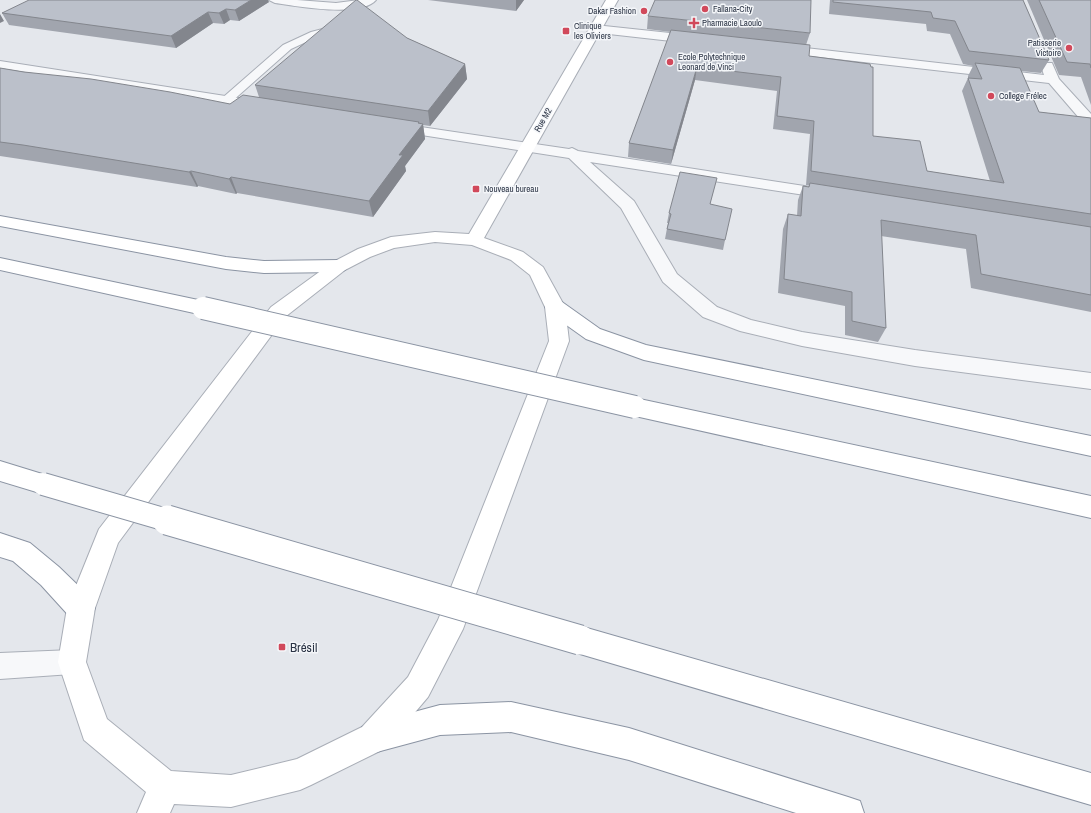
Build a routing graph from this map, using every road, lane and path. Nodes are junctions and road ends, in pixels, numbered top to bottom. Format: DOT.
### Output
graph roads {
  1 [pos="275,0"];
  2 [pos="370,0"];
  3 [pos="612,0"];
  4 [pos="595,28"];
  5 [pos="334,29"];
  6 [pos="713,42"];
  7 [pos="768,48"];
  8 [pos="1040,51"];
  9 [pos="0,65"];
  10 [pos="1052,80"];
  11 [pos="226,100"];
  12 [pos="281,109"];
  13 [pos="1091,123"];
  14 [pos="381,125"];
  15 [pos="527,146"];
  16 [pos="572,153"];
  17 [pos="843,196"];
  18 [pos="0,221"];
  19 [pos="474,240"];
  20 [pos="0,264"];
  21 [pos="339,266"];
  22 [pos="555,307"];
  23 [pos="1091,381"];
  24 [pos="1091,446"];
  25 [pos="0,471"];
  26 [pos="1091,507"];
  27 [pos="0,545"];
  28 [pos="81,608"];
  29 [pos="72,662"];
  30 [pos="0,666"];
  31 [pos="373,738"];
  32 [pos="1091,789"];
  33 [pos="159,800"];
  34 [pos="848,813"];
  1 -- 2 [label="street"];
  3 -- 4 [label="main road, Rue M2"];
  4 -- 6 [label="street"];
  4 -- 15 [label="main road, Rue M2"];
  5 -- 11 [label="lane"];
  7 -- 10 [label="street"];
  8 -- 10 [label="street"];
  9 -- 11 [label="street"];
  10 -- 13 [label="street"];
  11 -- 12 [label="street"];
  14 -- 15 [label="street"];
  15 -- 16 [label="street"];
  15 -- 19 [label="main road, Rue M2"];
  16 -- 17 [label="street"];
  16 -- 23 [label="street"];
  18 -- 21 [label="main road"];
  19 -- 21 [label="main road"];
  19 -- 22 [label="main road"];
  20 -- 26 [label="main road, bridge"];
  21 -- 28 [label="main road"];
  22 -- 24 [label="main road"];
  22 -- 31 [label="main road"];
  25 -- 32 [label="main road, bridge"];
  27 -- 28 [label="main road"];
  28 -- 29 [label="main road"];
  29 -- 30 [label="lane"];
  29 -- 33 [label="main road"];
  31 -- 33 [label="main road"];
  31 -- 34 [label="main road"];
}
